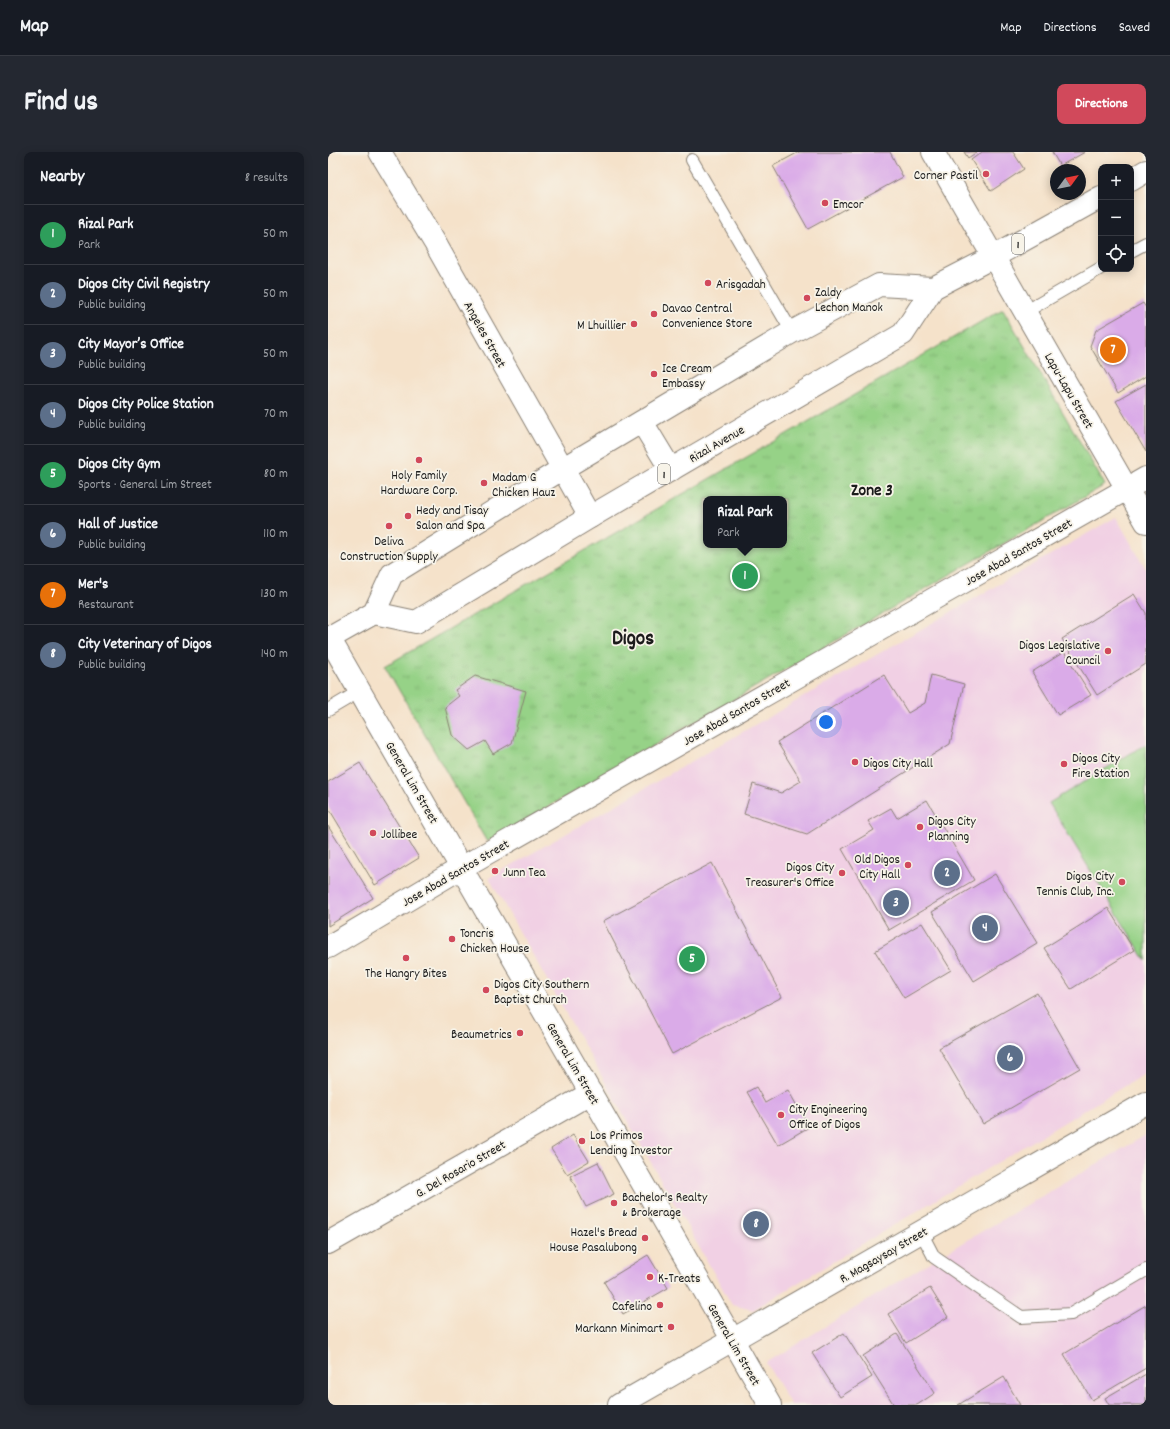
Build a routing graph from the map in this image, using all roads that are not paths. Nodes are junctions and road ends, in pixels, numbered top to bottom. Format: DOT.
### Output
graph roads {
  1 [pos="380,152"];
  2 [pos="933,152"];
  3 [pos="692,160"];
  4 [pos="1146,171"];
  5 [pos="1134,178"];
  6 [pos="1098,199"];
  7 [pos="1146,243"];
  8 [pos="1134,249"];
  9 [pos="994,257"];
  10 [pos="1098,270"];
  11 [pos="933,288"];
  12 [pos="1025,312"];
  13 [pos="792,332"];
  14 [pos="642,422"];
  15 [pos="562,469"];
  16 [pos="671,470"];
  17 [pos="1146,478"];
  18 [pos="1127,489"];
  19 [pos="590,517"];
  20 [pos="1146,522"];
  21 [pos="374,613"];
  22 [pos="328,638"];
  23 [pos="360,691"];
  24 [pos="328,710"];
  25 [pos="461,868"];
  26 [pos="328,947"];
  27 [pos="591,1093"];
  28 [pos="1146,1103"];
  29 [pos="921,1232"];
  30 [pos="328,1243"];
  31 [pos="1146,1270"];
  32 [pos="733,1340"];
  33 [pos="619,1405"];
  34 [pos="770,1405"];
  1 -- 15 [label="street, Angeles Street"];
  2 -- 9 [label="street, Lapu-Lapu Street"];
  3 -- 13 [label="lane"];
  4 -- 5 [label="street"];
  6 -- 9 [label="street, Rizal Avenue / 1"];
  7 -- 8 [label="lane"];
  9 -- 11 [label="street, Rizal Avenue / 1"];
  9 -- 12 [label="street, Lapu-Lapu Street"];
  10 -- 12 [label="lane"];
  11 -- 13 [label="street"];
  11 -- 16 [label="street, Rizal Avenue / 1"];
  12 -- 18 [label="street, Lapu-Lapu Street"];
  13 -- 14 [label="street"];
  14 -- 15 [label="street"];
  14 -- 16 [label="street"];
  15 -- 19 [label="street, Angeles Street"];
  15 -- 21 [label="street"];
  16 -- 19 [label="street, Rizal Avenue / 1"];
  17 -- 18 [label="street, Jose Abad Santos Street"];
  18 -- 20 [label="street, Lapu-Lapu Street"];
  18 -- 25 [label="street, Jose Abad Santos Street"];
  19 -- 21 [label="street, Rizal Avenue / 1"];
  21 -- 22 [label="street"];
  22 -- 23 [label="street, General Lim Street"];
  23 -- 24 [label="lane"];
  23 -- 25 [label="street, General Lim Street"];
  25 -- 26 [label="street, Jose Abad Santos Street"];
  25 -- 27 [label="street, General Lim Street"];
  27 -- 30 [label="street, G. Del Rosario Street"];
  27 -- 32 [label="street, General Lim Street"];
  28 -- 29 [label="street, R. Magsaysay Street"];
  29 -- 31 [label="lane"];
  29 -- 32 [label="street, R. Magsaysay Street"];
  32 -- 33 [label="street, R. Magsaysay Street"];
  32 -- 34 [label="street, General Lim Street"];
}
